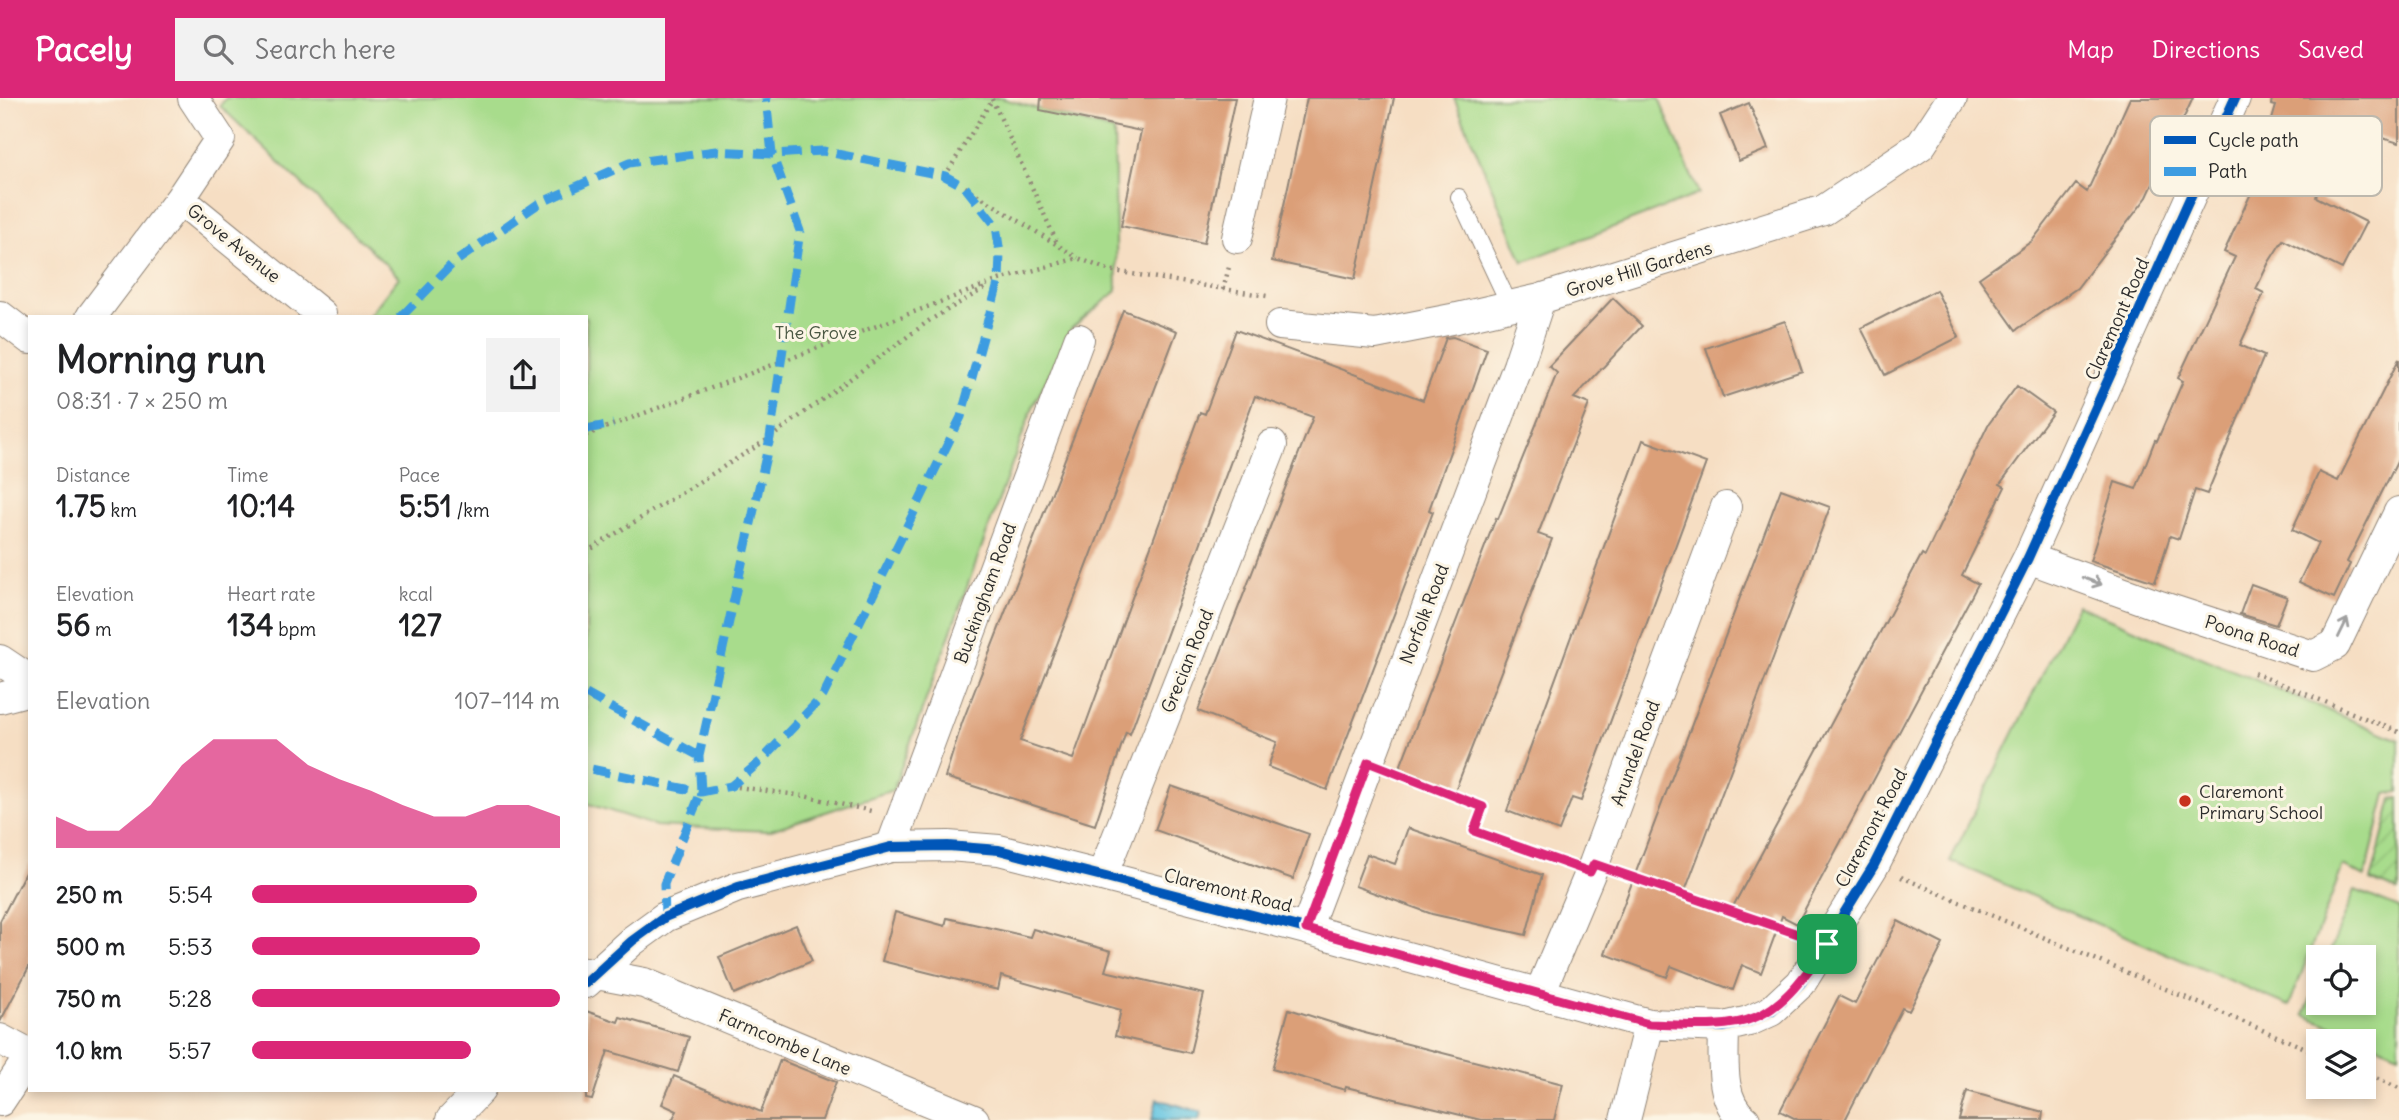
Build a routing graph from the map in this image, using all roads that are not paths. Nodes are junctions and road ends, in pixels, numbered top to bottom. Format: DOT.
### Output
graph roads {
  1 [pos="193,98"];
  2 [pos="1269,98"];
  3 [pos="1952,98"];
  4 [pos="2235,98"];
  5 [pos="2227,116"];
  6 [pos="2191,196"];
  7 [pos="1459,197"];
  8 [pos="180,199"];
  9 [pos="1237,238"];
  10 [pos="1539,299"];
  11 [pos="1510,306"];
  12 [pos="321,314"];
  13 [pos="93,315"];
  14 [pos="0,316"];
  15 [pos="1280,326"];
  16 [pos="28,338"];
  17 [pos="1079,339"];
  18 [pos="1272,445"];
  19 [pos="1726,507"];
  20 [pos="2399,512"];
  21 [pos="2028,558"];
  22 [pos="0,660"];
  23 [pos="28,679"];
  24 [pos="28,691"];
  25 [pos="0,698"];
  26 [pos="891,846"];
  27 [pos="1102,876"];
  28 [pos="1306,929"];
  29 [pos="589,977"];
  30 [pos="1538,995"];
  31 [pos="1649,1024"];
  32 [pos="1724,1027"];
  33 [pos="0,1039"];
  34 [pos="28,1054"];
  35 [pos="28,1058"];
  36 [pos="478,1092"];
  37 [pos="0,1101"];
  38 [pos="451,1120"];
  39 [pos="974,1120"];
  40 [pos="1625,1120"];
  41 [pos="1745,1120"];
  1 -- 8 [label="street"];
  2 -- 9 [label="street"];
  3 -- 10 [label="street, Grove Hill Gardens"];
  4 -- 5 [label="street, Claremont Road"];
  6 -- 21 [label="street, Claremont Road"];
  7 -- 11 [label="lane"];
  8 -- 12 [label="street, Grove Avenue"];
  8 -- 13 [label="street"];
  10 -- 11 [label="street, Grove Hill Gardens"];
  10 -- 28 [label="street, Norfolk Road"];
  11 -- 15 [label="street, Grove Hill Gardens"];
  14 -- 16 [label="street"];
  17 -- 26 [label="street, Buckingham Road"];
  18 -- 27 [label="street, Grecian Road"];
  19 -- 30 [label="street, Arundel Road"];
  21 -- 20 [label="street, Poona Road, one-way"];
  21 -- 32 [label="street, Claremont Road"];
  22 -- 23 [label="street"];
  24 -- 25 [label="street"];
  26 -- 27 [label="street, Claremont Road"];
  26 -- 29 [label="street, Claremont Road"];
  27 -- 28 [label="street, Claremont Road"];
  28 -- 30 [label="street, Claremont Road"];
  29 -- 39 [label="street, Farmcombe Lane"];
  30 -- 31 [label="street, Claremont Road"];
  31 -- 32 [label="street, Claremont Road"];
  31 -- 40 [label="street"];
  32 -- 41 [label="street"];
  33 -- 34 [label="street"];
  35 -- 37 [label="street"];
  36 -- 38 [label="street"];
}
